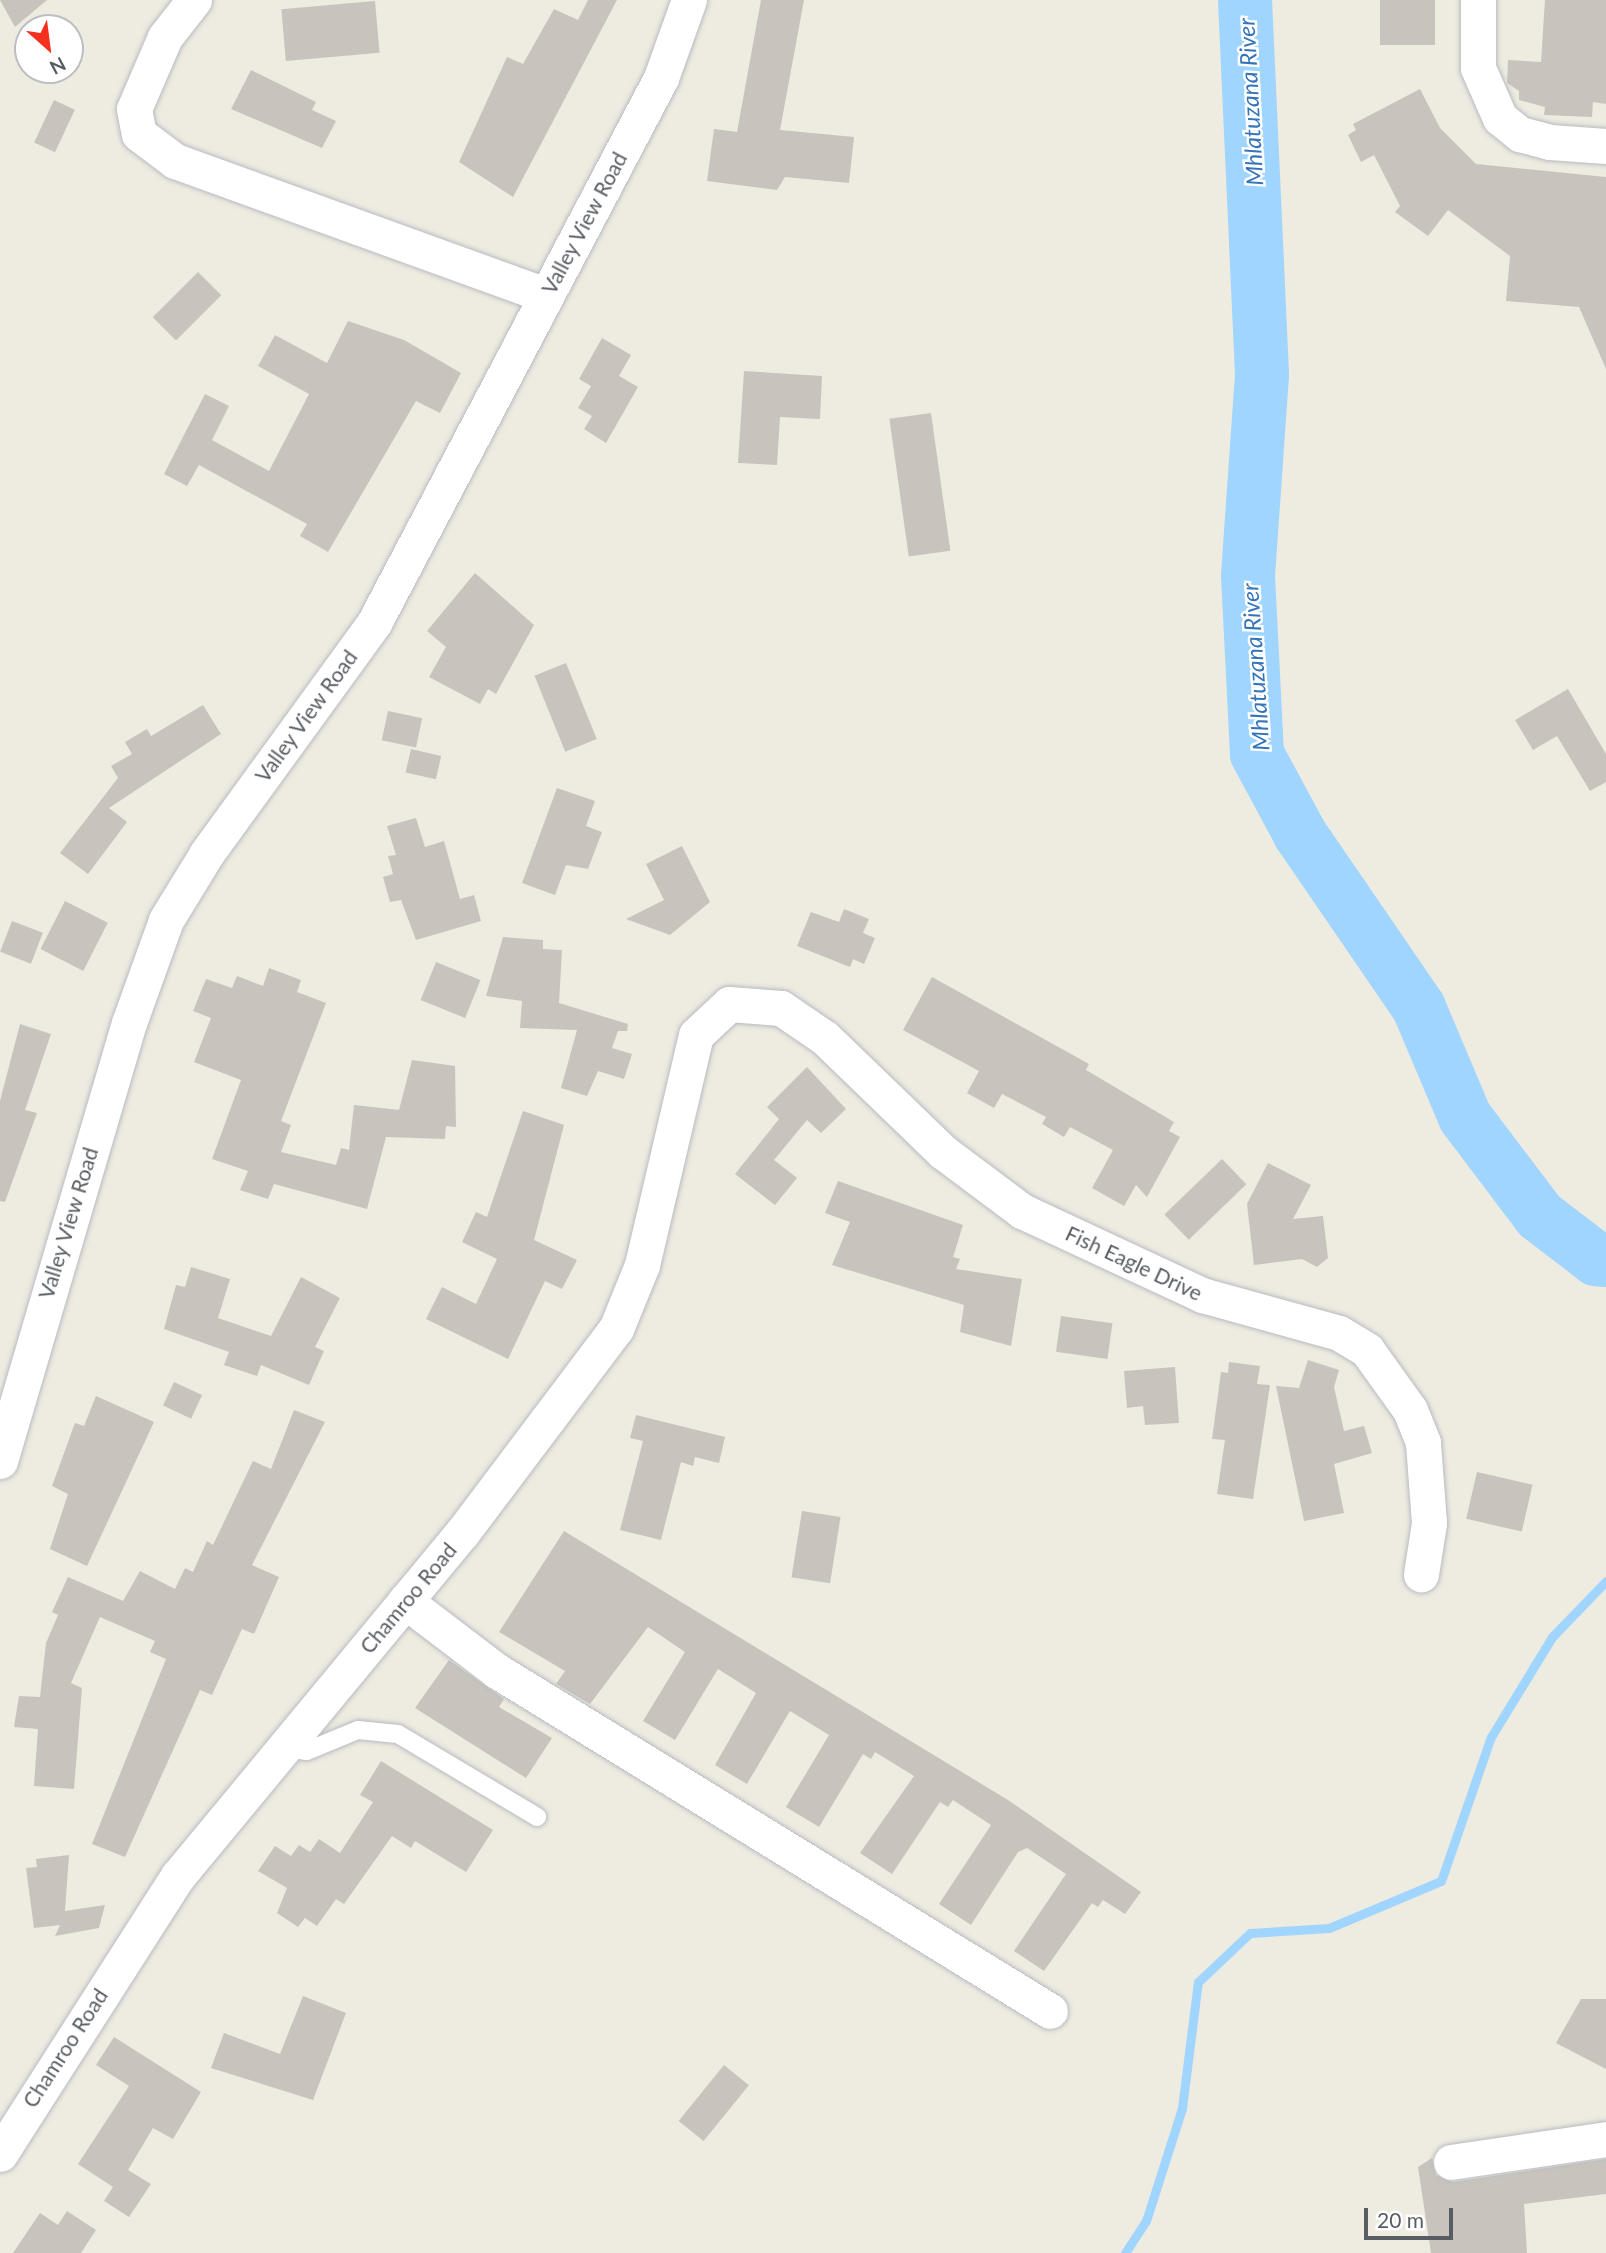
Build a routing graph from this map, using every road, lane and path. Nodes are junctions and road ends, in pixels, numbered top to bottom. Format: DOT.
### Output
graph roads {
  1 [pos="194,0"];
  2 [pos="689,0"];
  3 [pos="1478,0"];
  4 [pos="1606,146"];
  5 [pos="545,295"];
  6 [pos="729,1004"];
  7 [pos="0,1461"];
  8 [pos="1421,1574"];
  9 [pos="405,1601"];
  10 [pos="281,1747"];
  11 [pos="537,1817"];
  12 [pos="1050,2011"];
  13 [pos="1606,2139"];
  14 [pos="0,2154"];
  15 [pos="1451,2162"];
  1 -- 5 [label="street"];
  2 -- 5 [label="street, Valley View Road"];
  3 -- 4 [label="street"];
  5 -- 7 [label="street, Valley View Road"];
  6 -- 8 [label="street, Fish Eagle Drive"];
  6 -- 9 [label="street, Chamroo Road"];
  9 -- 10 [label="street, Chamroo Road"];
  9 -- 12 [label="street"];
  10 -- 11 [label="lane"];
  10 -- 14 [label="street, Chamroo Road"];
  13 -- 15 [label="street"];
}
